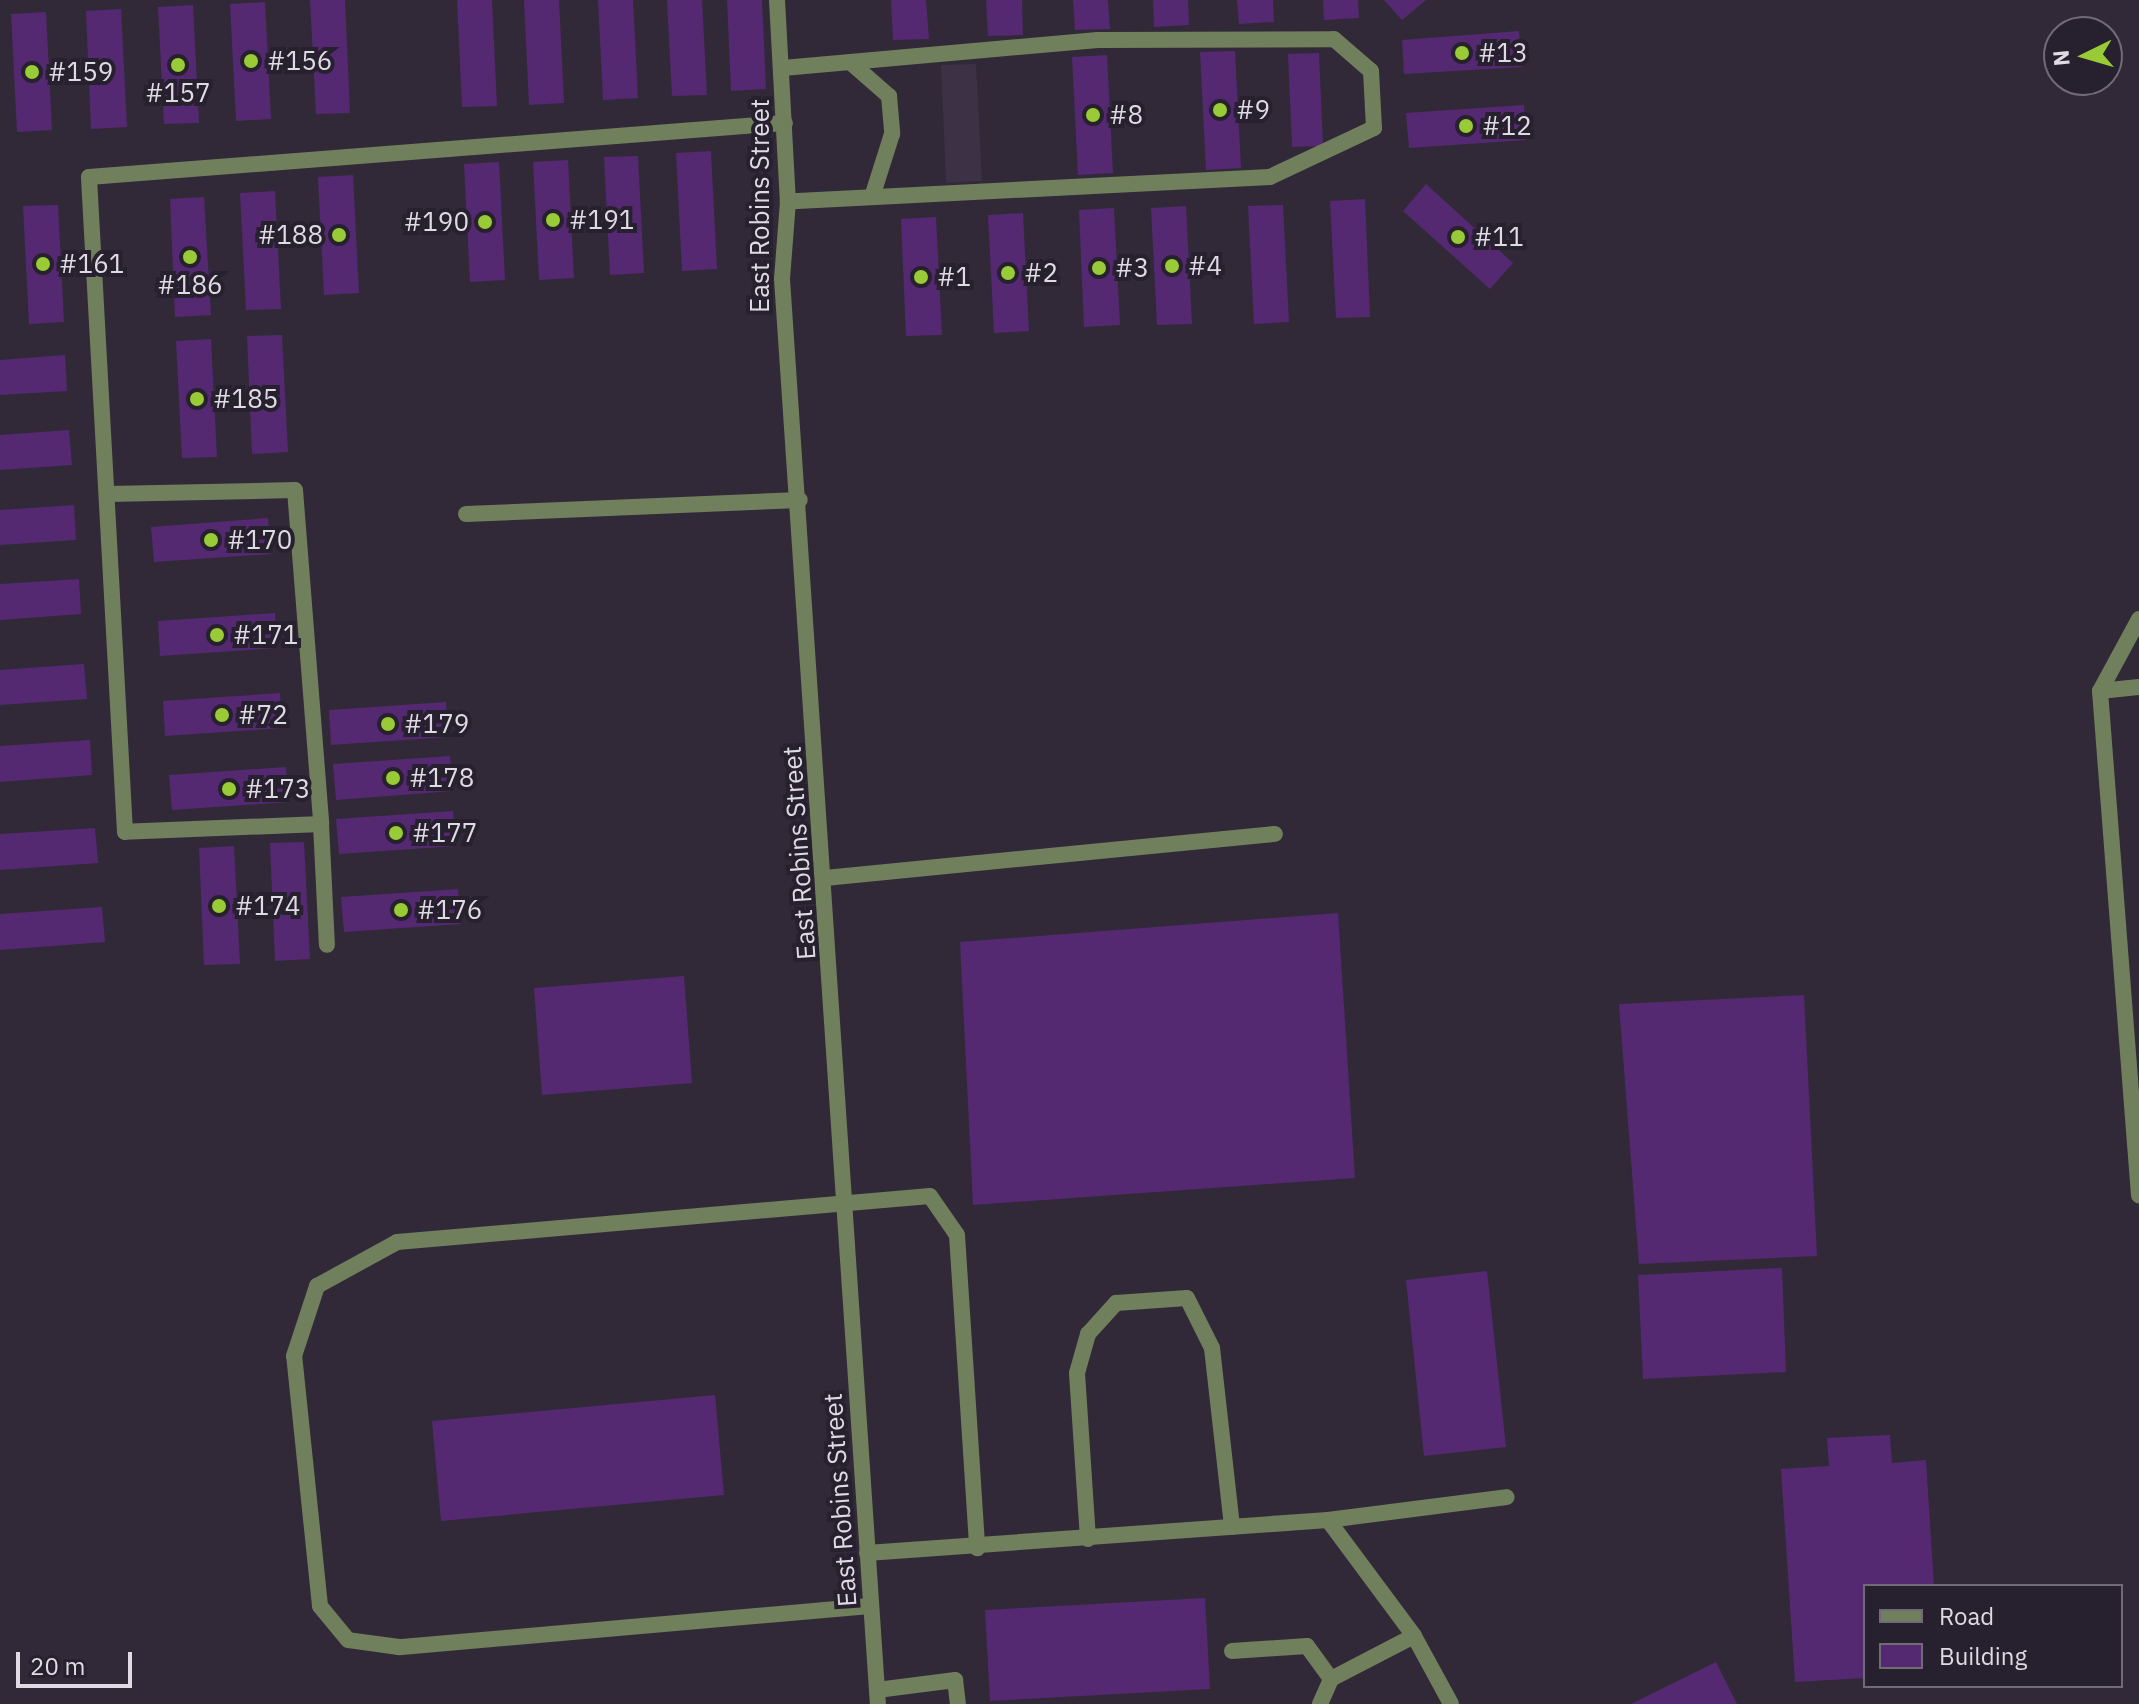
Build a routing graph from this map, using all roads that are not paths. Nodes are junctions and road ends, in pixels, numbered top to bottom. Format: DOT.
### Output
graph roads {
  1 [pos="777,0"];
  2 [pos="850,62"];
  3 [pos="783,68"];
  4 [pos="785,123"];
  5 [pos="872,197"];
  6 [pos="788,201"];
  7 [pos="108,494"];
  8 [pos="800,500"];
  9 [pos="466,514"];
  10 [pos="2139,619"];
  11 [pos="2139,687"];
  12 [pos="2100,691"];
  13 [pos="321,824"];
  14 [pos="1275,834"];
  15 [pos="825,878"];
  16 [pos="327,945"];
  17 [pos="2139,1195"];
  18 [pos="845,1201"];
  19 [pos="1507,1497"];
  20 [pos="1328,1520"];
  21 [pos="1232,1527"];
  22 [pos="1088,1539"];
  23 [pos="977,1548"];
  24 [pos="867,1553"];
  25 [pos="870,1606"];
  26 [pos="1414,1636"];
  27 [pos="1232,1651"];
  28 [pos="1331,1679"];
  29 [pos="877,1697"];
  30 [pos="958,1704"];
  31 [pos="1320,1704"];
  32 [pos="1451,1704"];
  1 -- 3 [label="street, East Robins Street"];
  2 -- 3 [label="street"];
  2 -- 5 [label="street"];
  2 -- 5 [label="street"];
  3 -- 4 [label="street, East Robins Street"];
  4 -- 6 [label="street, East Robins Street"];
  4 -- 7 [label="street"];
  5 -- 6 [label="street"];
  6 -- 8 [label="street, East Robins Street"];
  7 -- 13 [label="street"];
  7 -- 13 [label="street"];
  8 -- 9 [label="street"];
  8 -- 15 [label="street, East Robins Street"];
  10 -- 12 [label="street"];
  11 -- 12 [label="street"];
  12 -- 17 [label="street"];
  13 -- 16 [label="street"];
  14 -- 15 [label="street"];
  15 -- 18 [label="street, East Robins Street"];
  18 -- 23 [label="street"];
  18 -- 24 [label="street, East Robins Street"];
  18 -- 25 [label="street"];
  19 -- 20 [label="street"];
  20 -- 21 [label="street"];
  20 -- 26 [label="street"];
  21 -- 22 [label="street"];
  21 -- 22 [label="street"];
  22 -- 23 [label="street"];
  23 -- 24 [label="street"];
  24 -- 25 [label="street, East Robins Street"];
  25 -- 29 [label="street, East Robins Street"];
  26 -- 28 [label="street"];
  26 -- 32 [label="street"];
  27 -- 28 [label="street"];
  28 -- 31 [label="street"];
  29 -- 30 [label="street"];
}
